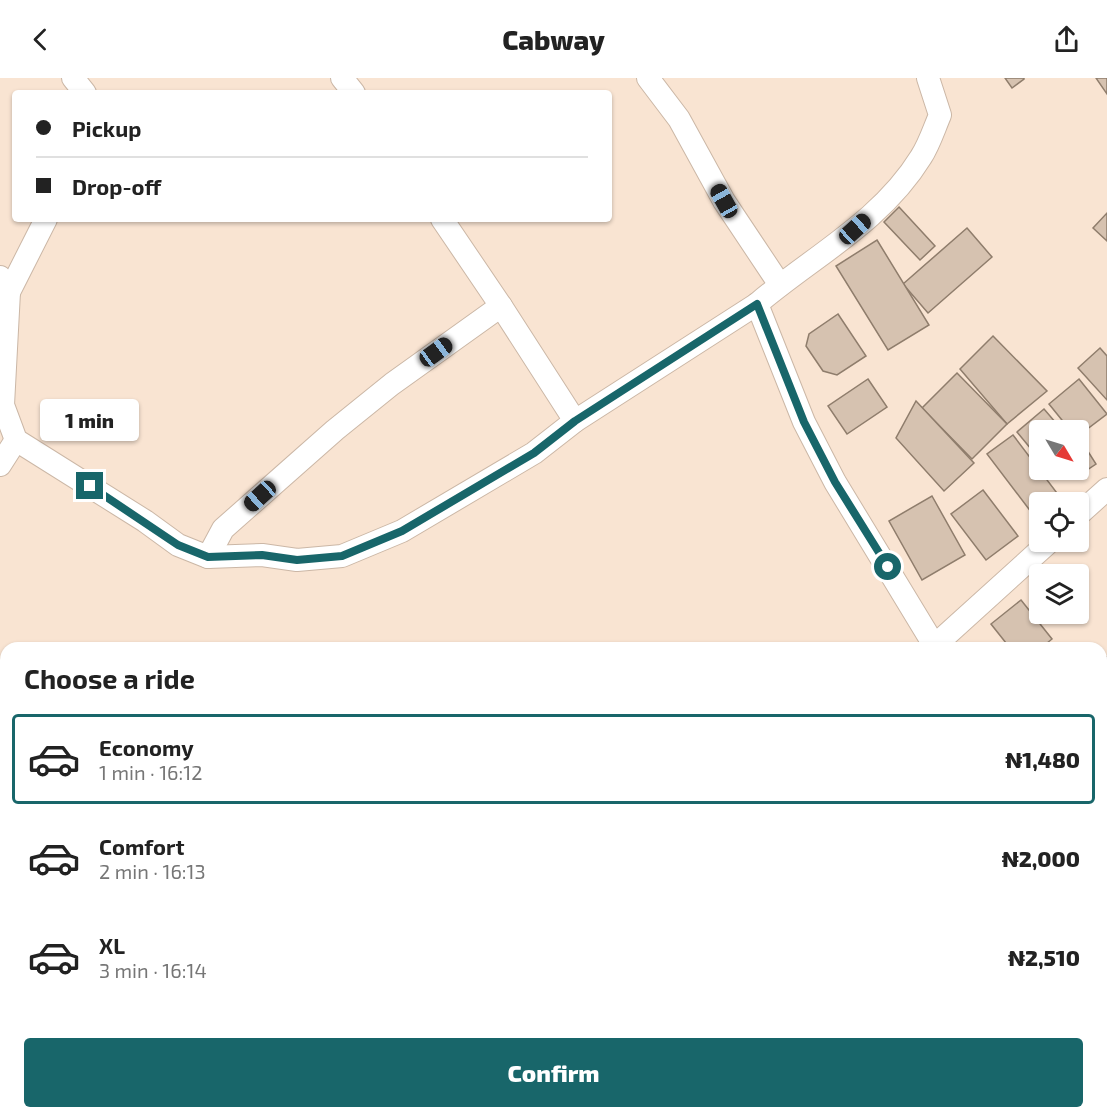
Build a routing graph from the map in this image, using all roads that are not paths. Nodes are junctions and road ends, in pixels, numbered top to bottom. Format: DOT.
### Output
graph roads {
  1 [pos="73,78"];
  2 [pos="342,78"];
  3 [pos="648,78"];
  4 [pos="928,78"];
  5 [pos="83,90"];
  6 [pos="352,90"];
  7 [pos="44,222"];
  8 [pos="444,222"];
  9 [pos="4,284"];
  10 [pos="780,285"];
  11 [pos="757,304"];
  12 [pos="501,306"];
  13 [pos="575,421"];
  14 [pos="16,440"];
  15 [pos="0,465"];
  16 [pos="1107,489"];
  17 [pos="1089,505"];
  18 [pos="1038,552"];
  19 [pos="208,557"];
  20 [pos="930,642"];
  21 [pos="939,642"];
  1 -- 5 [label="street"];
  2 -- 6 [label="street"];
  3 -- 10 [label="street"];
  4 -- 10 [label="street"];
  7 -- 9 [label="street"];
  8 -- 12 [label="street"];
  9 -- 14 [label="street"];
  10 -- 11 [label="street"];
  11 -- 13 [label="street"];
  11 -- 20 [label="street"];
  12 -- 13 [label="street"];
  12 -- 19 [label="street"];
  13 -- 19 [label="street"];
  14 -- 15 [label="street"];
  14 -- 19 [label="street"];
  16 -- 17 [label="street"];
  18 -- 21 [label="street"];
}
